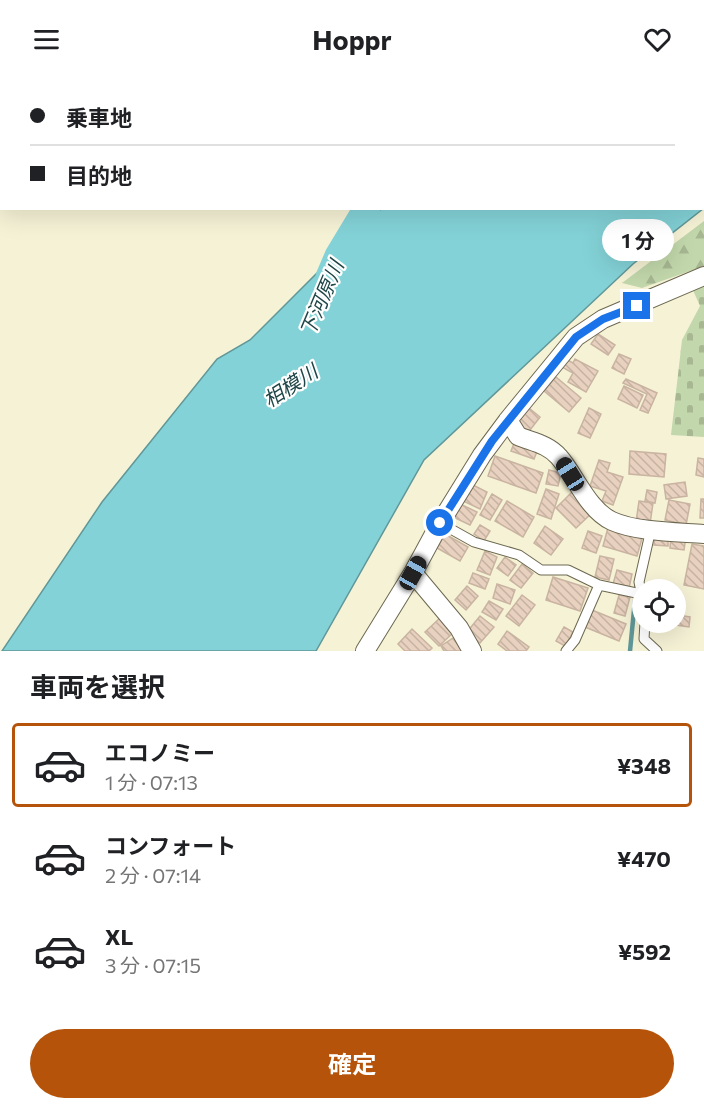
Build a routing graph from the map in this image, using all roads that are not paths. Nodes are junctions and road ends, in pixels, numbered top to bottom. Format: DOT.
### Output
graph roads {
  1 [pos="704,276"];
  2 [pos="507,420"];
  3 [pos="440,523"];
  4 [pos="651,530"];
  5 [pos="704,534"];
  6 [pos="413,573"];
  7 [pos="640,579"];
  8 [pos="599,585"];
  9 [pos="632,593"];
  10 [pos="644,633"];
  11 [pos="365,651"];
  12 [pos="472,651"];
  13 [pos="566,651"];
  14 [pos="657,651"];
  1 -- 2 [label="street"];
  2 -- 3 [label="street"];
  2 -- 4 [label="street"];
  3 -- 6 [label="street"];
  3 -- 8 [label="lane"];
  4 -- 5 [label="street"];
  4 -- 7 [label="lane"];
  6 -- 11 [label="street"];
  6 -- 12 [label="street"];
  8 -- 9 [label="lane"];
  8 -- 13 [label="lane"];
  10 -- 14 [label="lane"];
}
